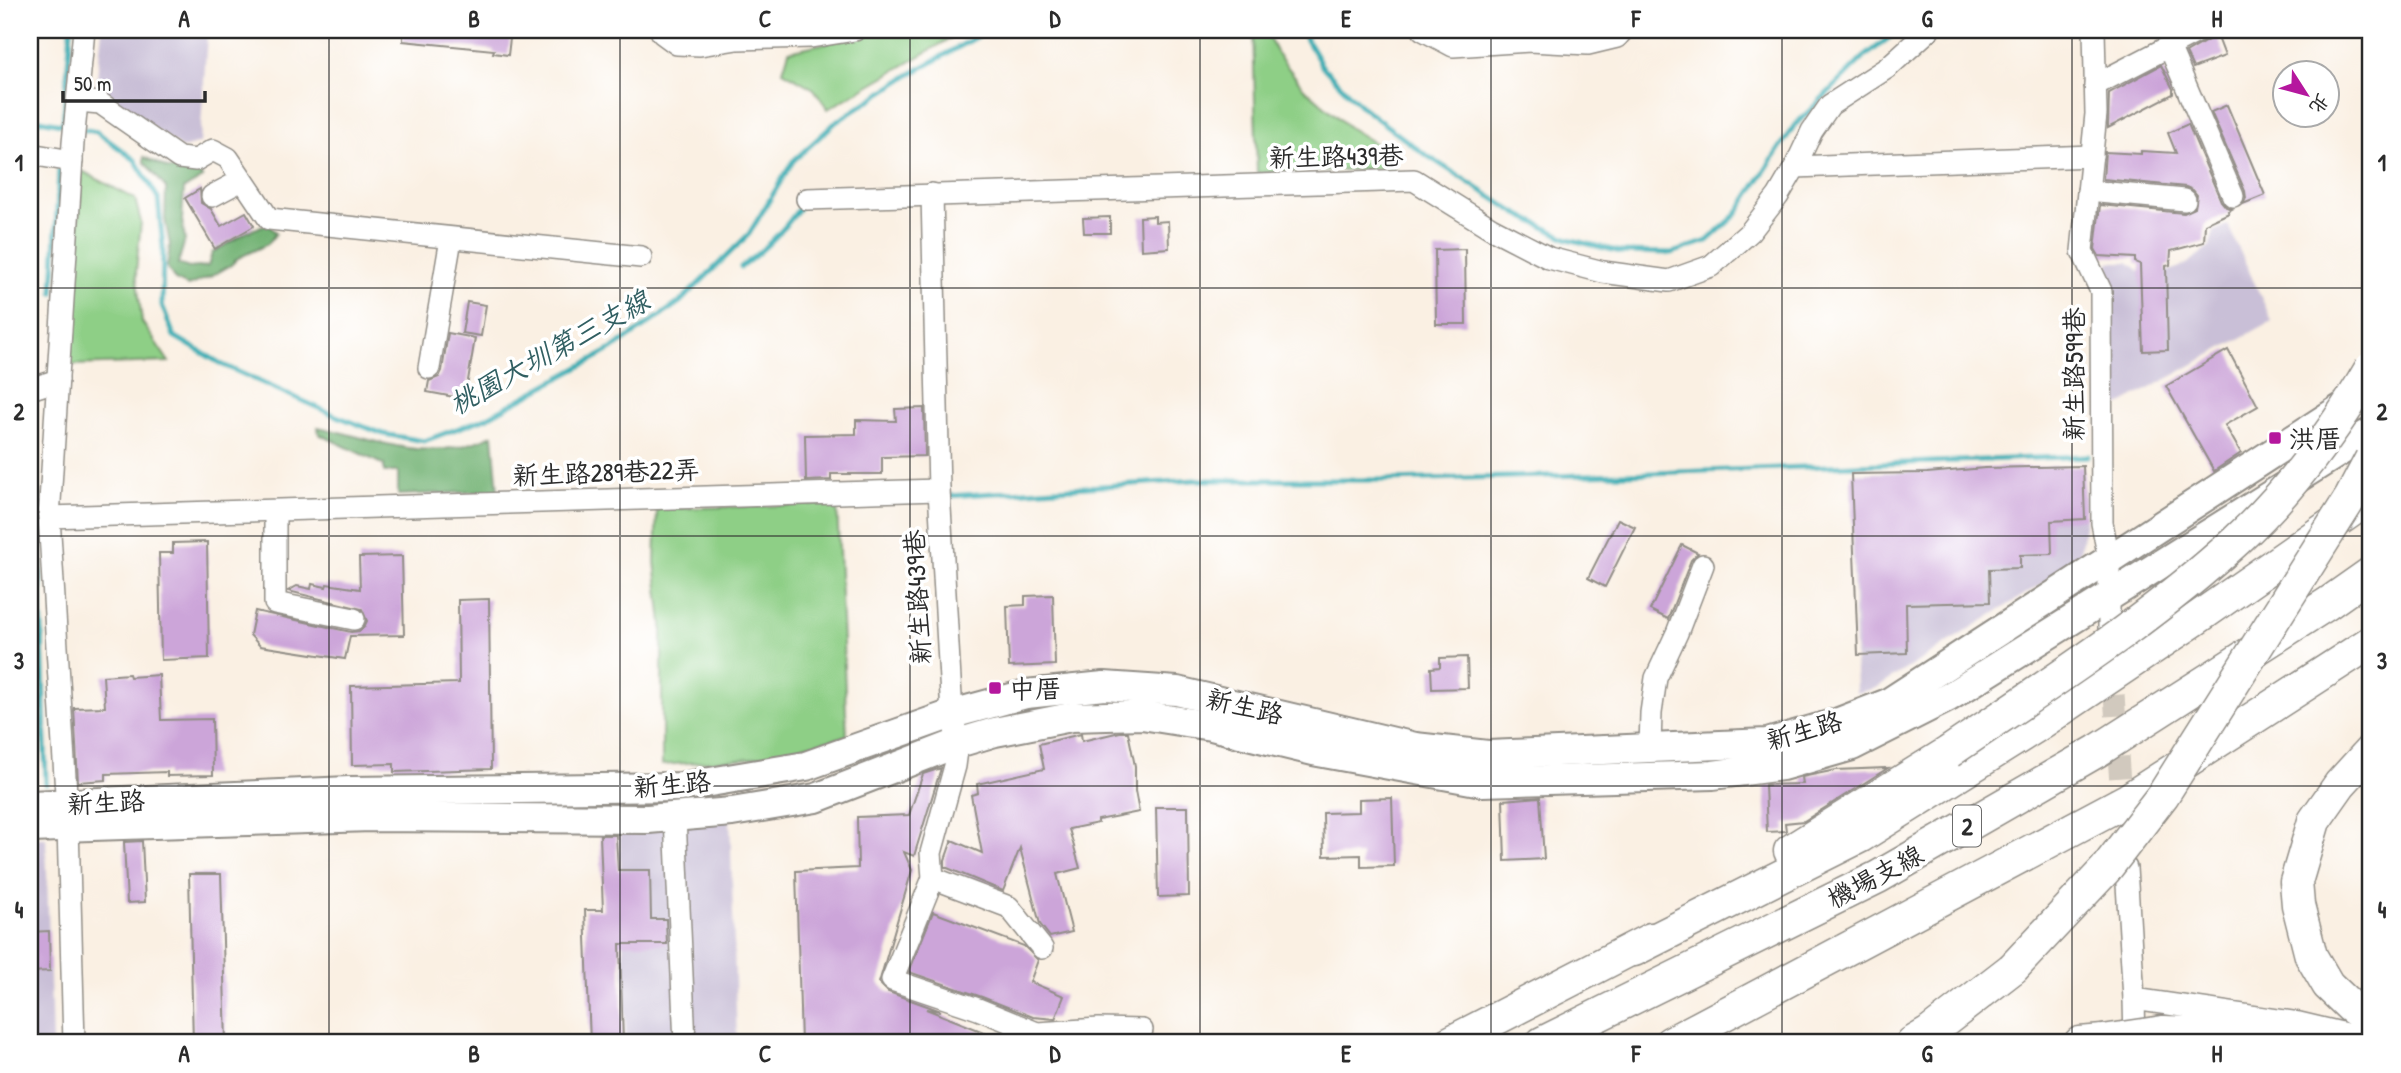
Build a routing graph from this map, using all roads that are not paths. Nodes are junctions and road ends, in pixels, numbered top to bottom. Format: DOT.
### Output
graph roads {
  1 [pos="83,30"];
  2 [pos="661,30"];
  3 [pos="855,30"];
  4 [pos="1423,30"];
  5 [pos="1623,30"];
  6 [pos="1929,30"];
  7 [pos="2094,30"];
  8 [pos="2201,30"];
  9 [pos="1521,36"];
  10 [pos="2169,46"];
  11 [pos="2095,85"];
  12 [pos="78,101"];
  13 [pos="30,154"];
  14 [pos="2092,156"];
  15 [pos="72,161"];
  16 [pos="1795,167"];
  17 [pos="242,180"];
  18 [pos="2088,191"];
  19 [pos="932,194"];
  20 [pos="212,196"];
  21 [pos="2233,197"];
  22 [pos="807,199"];
  23 [pos="2185,200"];
  24 [pos="451,239"];
  25 [pos="641,257"];
  26 [pos="429,368"];
  27 [pos="2371,368"];
  28 [pos="58,380"];
  29 [pos="30,389"];
  30 [pos="2371,389"];
  31 [pos="2371,432"];
  32 [pos="2371,459"];
  33 [pos="939,490"];
  34 [pos="2371,497"];
  35 [pos="275,511"];
  36 [pos="49,517"];
  37 [pos="2109,559"];
  38 [pos="1703,565"];
  39 [pos="2371,573"];
  40 [pos="2108,597"];
  41 [pos="354,619"];
  42 [pos="2109,628"];
  43 [pos="2371,642"];
  44 [pos="952,714"];
  45 [pos="958,743"];
  46 [pos="1650,748"];
  47 [pos="2371,750"];
  48 [pos="30,805"];
  49 [pos="67,816"];
  50 [pos="675,817"];
  51 [pos="30,828"];
  52 [pos="2126,868"];
  53 [pos="933,878"];
  54 [pos="1042,948"];
  55 [pos="1634,950"];
  56 [pos="2134,999"];
  57 [pos="2371,1021"];
  58 [pos="1142,1030"];
  59 [pos="2371,1040"];
  60 [pos="74,1043"];
  61 [pos="685,1043"];
  62 [pos="1449,1043"];
  63 [pos="1542,1043"];
  64 [pos="1670,1043"];
  65 [pos="1912,1043"];
  66 [pos="2080,1043"];
  67 [pos="2135,1043"];
  68 [pos="2303,1043"];
  1 -- 12 [label="street"];
  2 -- 3 [label="street"];
  4 -- 9 [label="street"];
  5 -- 9 [label="street"];
  6 -- 16 [label="street, 新生路439巷"];
  7 -- 11 [label="street, 新生路599巷"];
  8 -- 10 [label="street"];
  10 -- 11 [label="street"];
  10 -- 21 [label="street"];
  11 -- 14 [label="street, 新生路599巷"];
  12 -- 15 [label="street"];
  12 -- 17 [label="street"];
  13 -- 15 [label="street"];
  14 -- 16 [label="street"];
  14 -- 18 [label="street, 新生路599巷"];
  15 -- 28 [label="street"];
  16 -- 19 [label="street, 新生路439巷"];
  17 -- 20 [label="street"];
  17 -- 24 [label="street"];
  18 -- 23 [label="street"];
  18 -- 37 [label="street, 新生路599巷"];
  19 -- 22 [label="street, 新生路439巷"];
  19 -- 33 [label="street, 新生路439巷"];
  24 -- 25 [label="street"];
  24 -- 26 [label="street"];
  27 -- 55 [label="highway, bridge"];
  28 -- 29 [label="street"];
  28 -- 36 [label="street"];
  30 -- 37 [label="main road, 新生路"];
  31 -- 40 [label="main road, 新生路"];
  32 -- 65 [label="highway, bridge"];
  33 -- 35 [label="street, 新生路289巷22弄"];
  33 -- 44 [label="street, 新生路439巷"];
  34 -- 55 [label="highway"];
  35 -- 36 [label="street, 新生路289巷22弄"];
  35 -- 41 [label="street"];
  36 -- 49 [label="street"];
  37 -- 40 [label="street, 新生路599巷"];
  37 -- 46 [label="main road, 新生路"];
  38 -- 46 [label="street"];
  39 -- 63 [label="highway, 機場支線 / 2"];
  40 -- 42 [label="street, 新生路599巷"];
  40 -- 45 [label="main road, 新生路"];
  43 -- 64 [label="highway, 機場支線 / 2"];
  44 -- 45 [label="street, 新生路439巷"];
  44 -- 46 [label="main road, 新生路"];
  44 -- 49 [label="main road, 新生路"];
  45 -- 50 [label="main road, 新生路"];
  45 -- 53 [label="street"];
  47 -- 57 [label="highway"];
  48 -- 49 [label="main road, 新生路"];
  49 -- 50 [label="main road, 新生路"];
  49 -- 51 [label="main road, 新生路"];
  49 -- 60 [label="street"];
  50 -- 61 [label="street"];
  52 -- 56 [label="street"];
  53 -- 54 [label="street"];
  53 -- 58 [label="street"];
  55 -- 62 [label="highway"];
  56 -- 59 [label="street"];
  56 -- 67 [label="street"];
  66 -- 68 [label="highway, bridge"];
}
